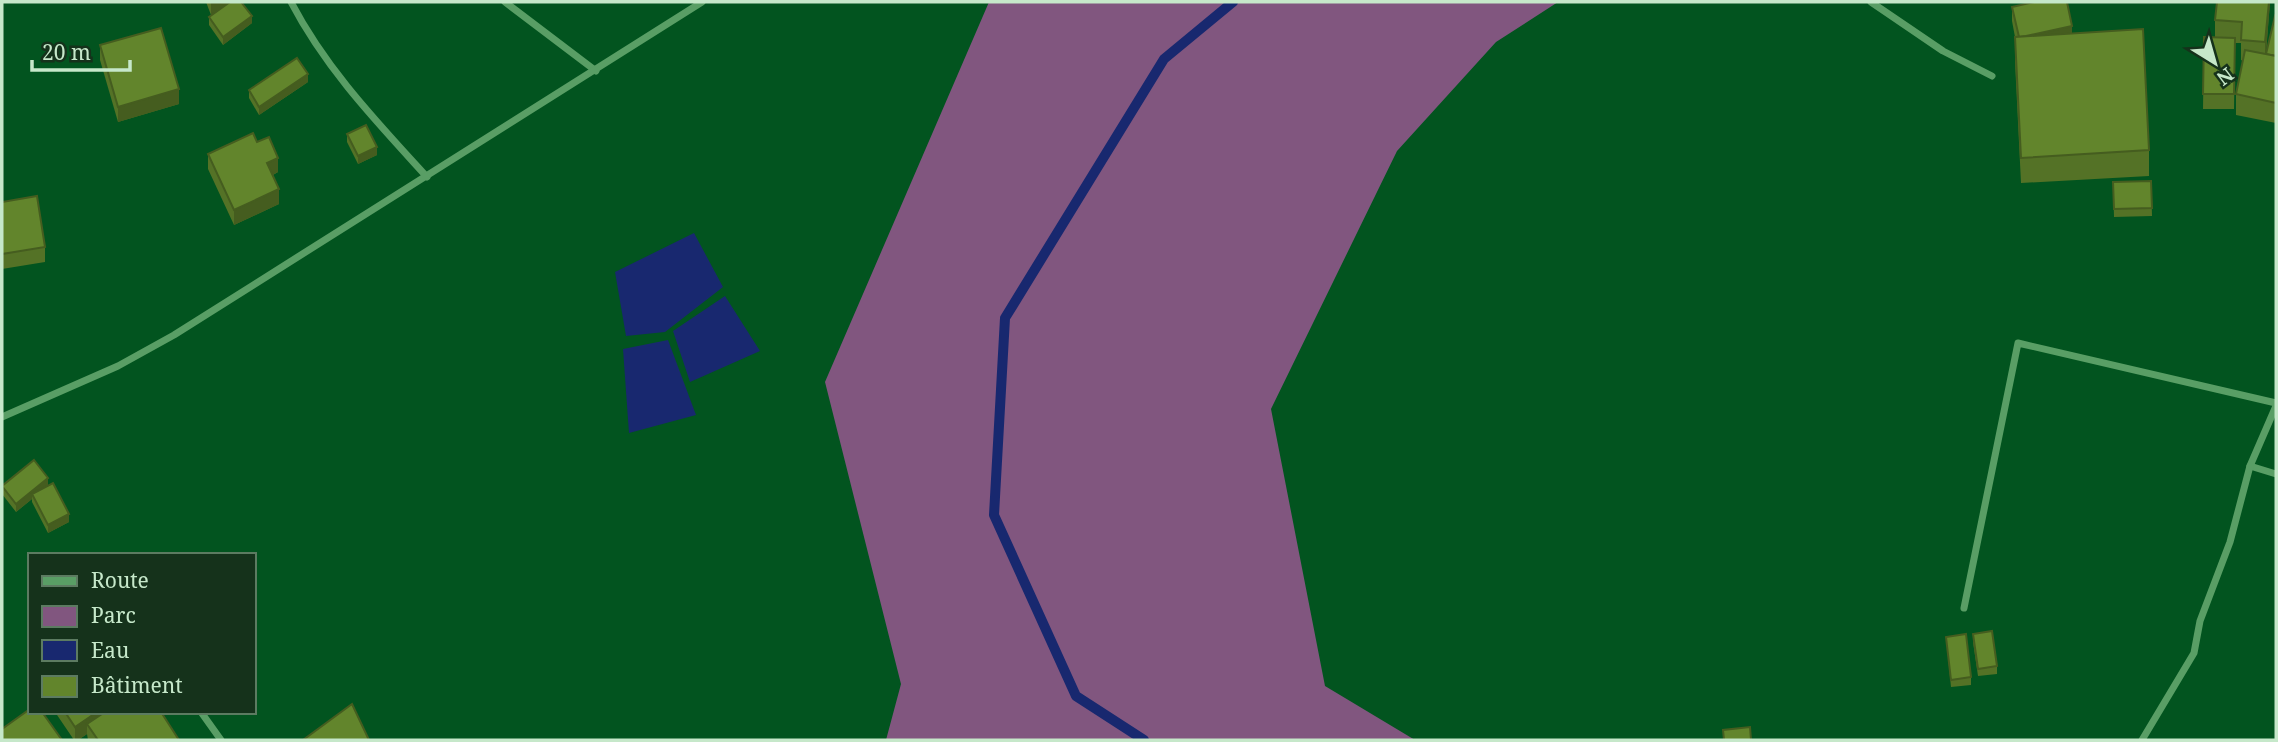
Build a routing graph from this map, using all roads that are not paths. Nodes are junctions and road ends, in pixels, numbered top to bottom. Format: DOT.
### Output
graph roads {
  1 [pos="291,2"];
  2 [pos="505,2"];
  3 [pos="702,2"];
  4 [pos="1871,2"];
  5 [pos="596,71"];
  6 [pos="1992,76"];
  7 [pos="427,177"];
  8 [pos="2276,404"];
  9 [pos="2,417"];
  10 [pos="2250,467"];
  11 [pos="2276,474"];
  12 [pos="1964,608"];
  13 [pos="202,714"];
  14 [pos="221,740"];
  15 [pos="2142,740"];
  1 -- 7 [label="street"];
  2 -- 5 [label="street"];
  3 -- 5 [label="street"];
  4 -- 6 [label="street"];
  5 -- 7 [label="street"];
  7 -- 9 [label="street"];
  8 -- 10 [label="street"];
  8 -- 12 [label="street"];
  10 -- 11 [label="street"];
  10 -- 15 [label="street"];
  13 -- 14 [label="street"];
}
